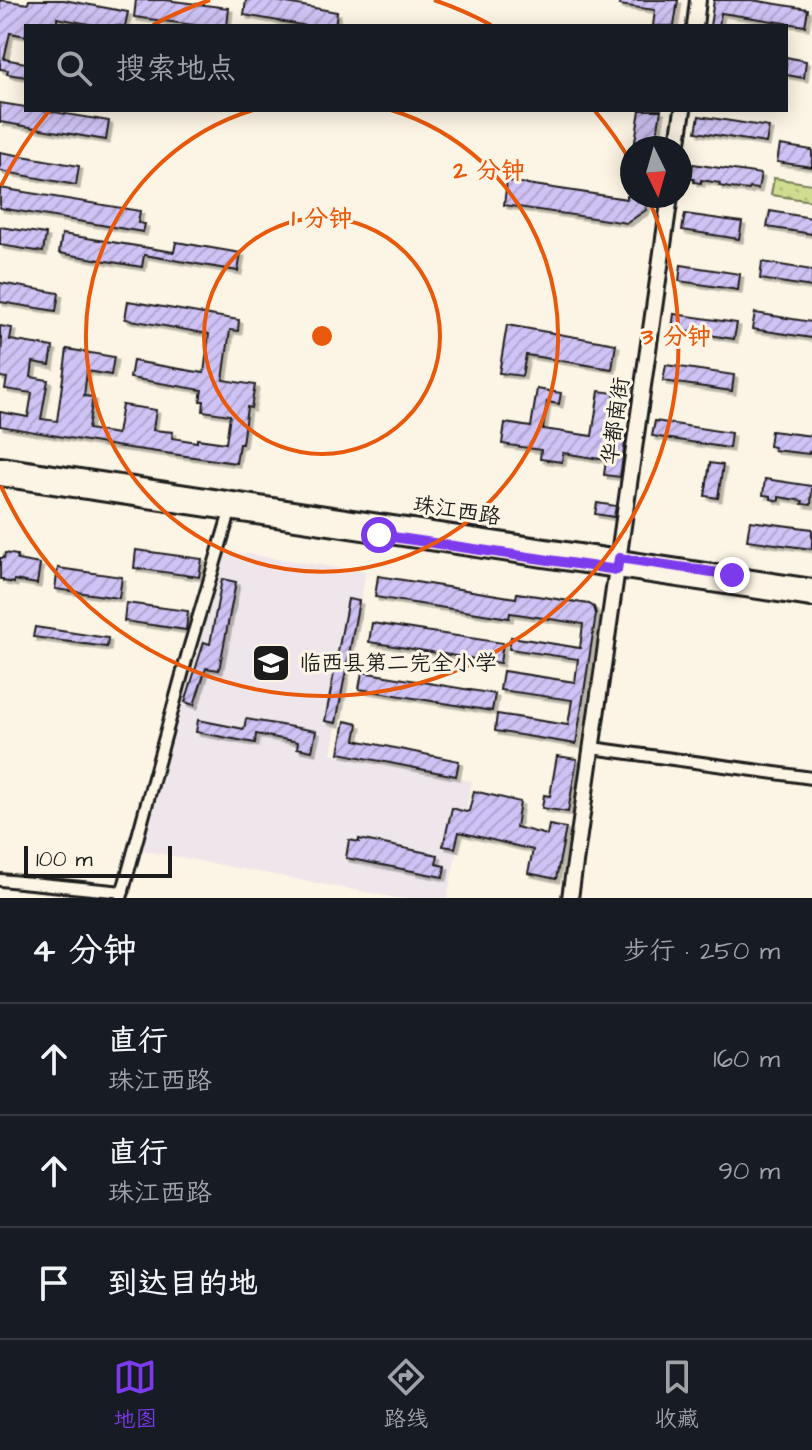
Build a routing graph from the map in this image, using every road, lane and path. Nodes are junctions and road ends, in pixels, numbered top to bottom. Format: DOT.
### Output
graph roads {
  1 [pos="698,0"];
  2 [pos="695,24"];
  3 [pos="683,112"];
  4 [pos="679,136"];
  5 [pos="668,208"];
  6 [pos="0,465"];
  7 [pos="0,478"];
  8 [pos="230,512"];
  9 [pos="618,564"];
  10 [pos="812,587"];
  11 [pos="812,599"];
  12 [pos="592,748"];
  13 [pos="812,778"];
  14 [pos="0,880"];
  15 [pos="122,895"];
  16 [pos="570,898"];
  1 -- 2 [label="main road"];
  3 -- 4 [label="main road"];
  5 -- 9 [label="main road, 华都南街"];
  6 -- 9 [label="main road, 珠江西路"];
  7 -- 8 [label="main road, 珠江西路"];
  8 -- 9 [label="main road, 珠江西路"];
  8 -- 15 [label="street"];
  9 -- 10 [label="main road, 珠江西路"];
  9 -- 11 [label="main road, 珠江西路"];
  9 -- 12 [label="main road, 华都南街"];
  12 -- 13 [label="street"];
  12 -- 16 [label="main road, 华都南街"];
  14 -- 15 [label="street"];
}
